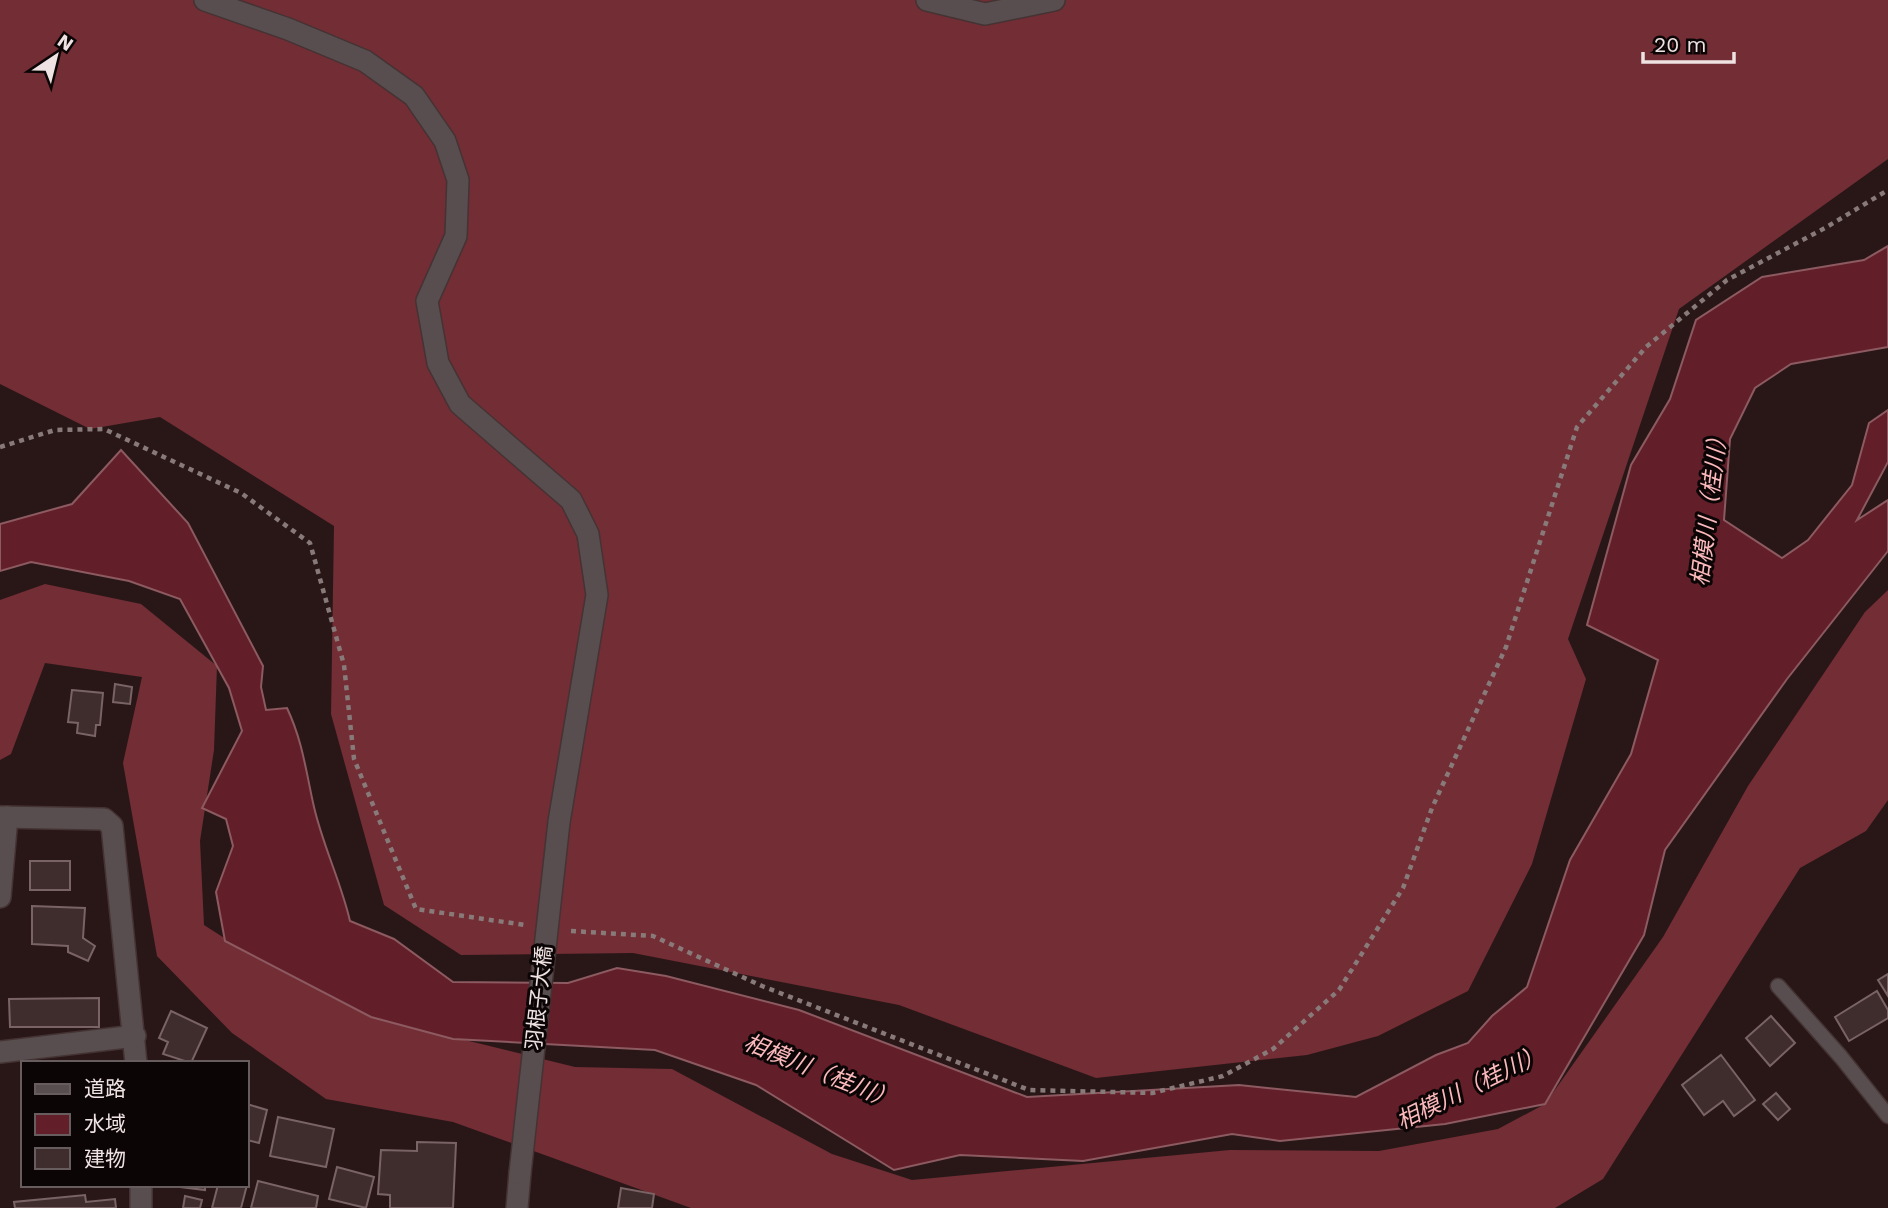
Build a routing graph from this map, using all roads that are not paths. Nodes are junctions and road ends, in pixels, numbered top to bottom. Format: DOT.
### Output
graph roads {
  1 [pos="205,0"];
  2 [pos="927,0"];
  3 [pos="1054,0"];
  4 [pos="3,817"];
  5 [pos="0,897"];
  6 [pos="1778,986"];
  7 [pos="135,1036"];
  8 [pos="0,1052"];
  9 [pos="136,1061"];
  10 [pos="1888,1116"];
  11 [pos="141,1187"];
  12 [pos="142,1208"];
  13 [pos="517,1208"];
  1 -- 13 [label="street, 羽根子大橋, bridge"];
  2 -- 3 [label="street"];
  4 -- 5 [label="street"];
  4 -- 7 [label="street"];
  6 -- 10 [label="lane"];
  7 -- 8 [label="street"];
  7 -- 9 [label="street"];
  11 -- 12 [label="street"];
}
